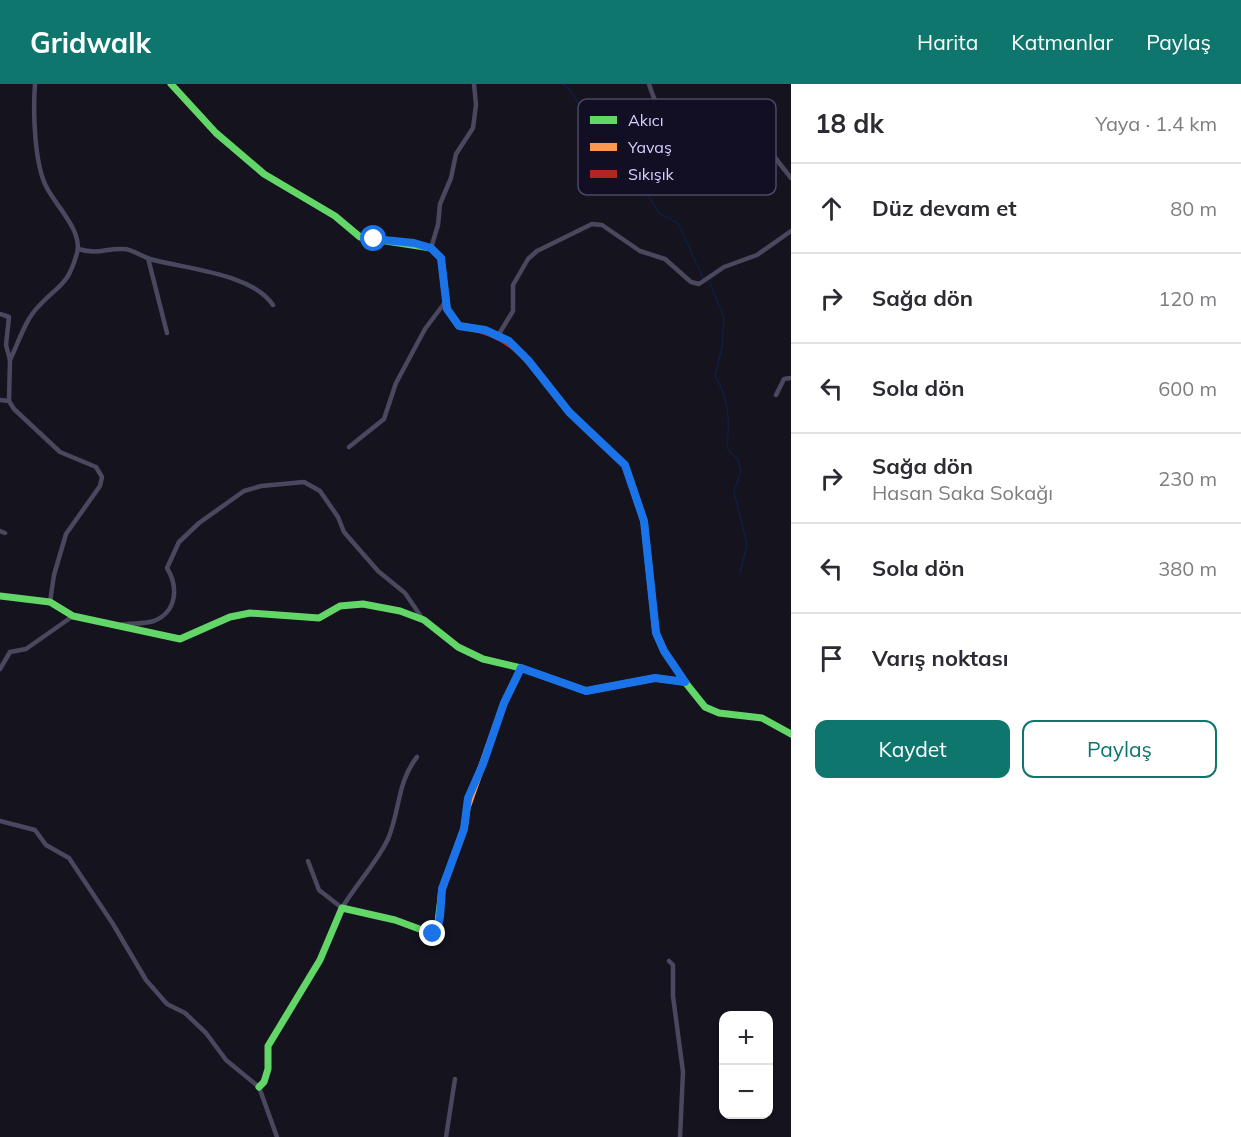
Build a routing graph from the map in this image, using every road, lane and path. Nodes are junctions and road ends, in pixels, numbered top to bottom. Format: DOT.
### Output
graph roads {
  1 [pos="35,84"];
  2 [pos="171,84"];
  3 [pos="474,84"];
  4 [pos="650,84"];
  5 [pos="656,99"];
  6 [pos="776,159"];
  7 [pos="791,178"];
  8 [pos="791,231"];
  9 [pos="431,248"];
  10 [pos="78,249"];
  11 [pos="147,258"];
  12 [pos="446,301"];
  13 [pos="273,305"];
  14 [pos="0,314"];
  15 [pos="167,333"];
  16 [pos="499,334"];
  17 [pos="10,360"];
  18 [pos="791,378"];
  19 [pos="776,395"];
  20 [pos="0,400"];
  21 [pos="9,401"];
  22 [pos="349,447"];
  23 [pos="0,596"];
  24 [pos="50,602"];
  25 [pos="73,616"];
  26 [pos="424,620"];
  27 [pos="119,625"];
  28 [pos="521,668"];
  29 [pos="0,669"];
  30 [pos="685,682"];
  31 [pos="791,734"];
  32 [pos="417,757"];
  33 [pos="0,821"];
  34 [pos="308,861"];
  35 [pos="342,908"];
  36 [pos="669,961"];
  37 [pos="455,1079"];
  38 [pos="259,1087"];
  39 [pos="277,1137"];
  40 [pos="446,1137"];
  41 [pos="680,1137"];
  1 -- 10 [label="street"];
  2 -- 9 [label="street"];
  3 -- 9 [label="street"];
  4 -- 5 [label="street"];
  6 -- 7 [label="street"];
  8 -- 16 [label="street"];
  9 -- 12 [label="street"];
  10 -- 11 [label="street"];
  10 -- 17 [label="street"];
  11 -- 13 [label="street"];
  11 -- 15 [label="street"];
  12 -- 16 [label="street"];
  12 -- 22 [label="street"];
  14 -- 17 [label="street"];
  16 -- 30 [label="street"];
  17 -- 21 [label="street"];
  18 -- 19 [label="street"];
  20 -- 21 [label="street"];
  21 -- 24 [label="street"];
  23 -- 24 [label="street"];
  24 -- 25 [label="street"];
  25 -- 27 [label="street"];
  25 -- 29 [label="street"];
  26 -- 27 [label="street"];
  26 -- 27 [label="street"];
  26 -- 28 [label="street"];
  28 -- 30 [label="street"];
  28 -- 35 [label="street"];
  30 -- 31 [label="street"];
  32 -- 35 [label="street"];
  33 -- 38 [label="street"];
  34 -- 35 [label="street"];
  35 -- 38 [label="street"];
  36 -- 41 [label="street"];
  37 -- 40 [label="street"];
  38 -- 39 [label="street"];
}
